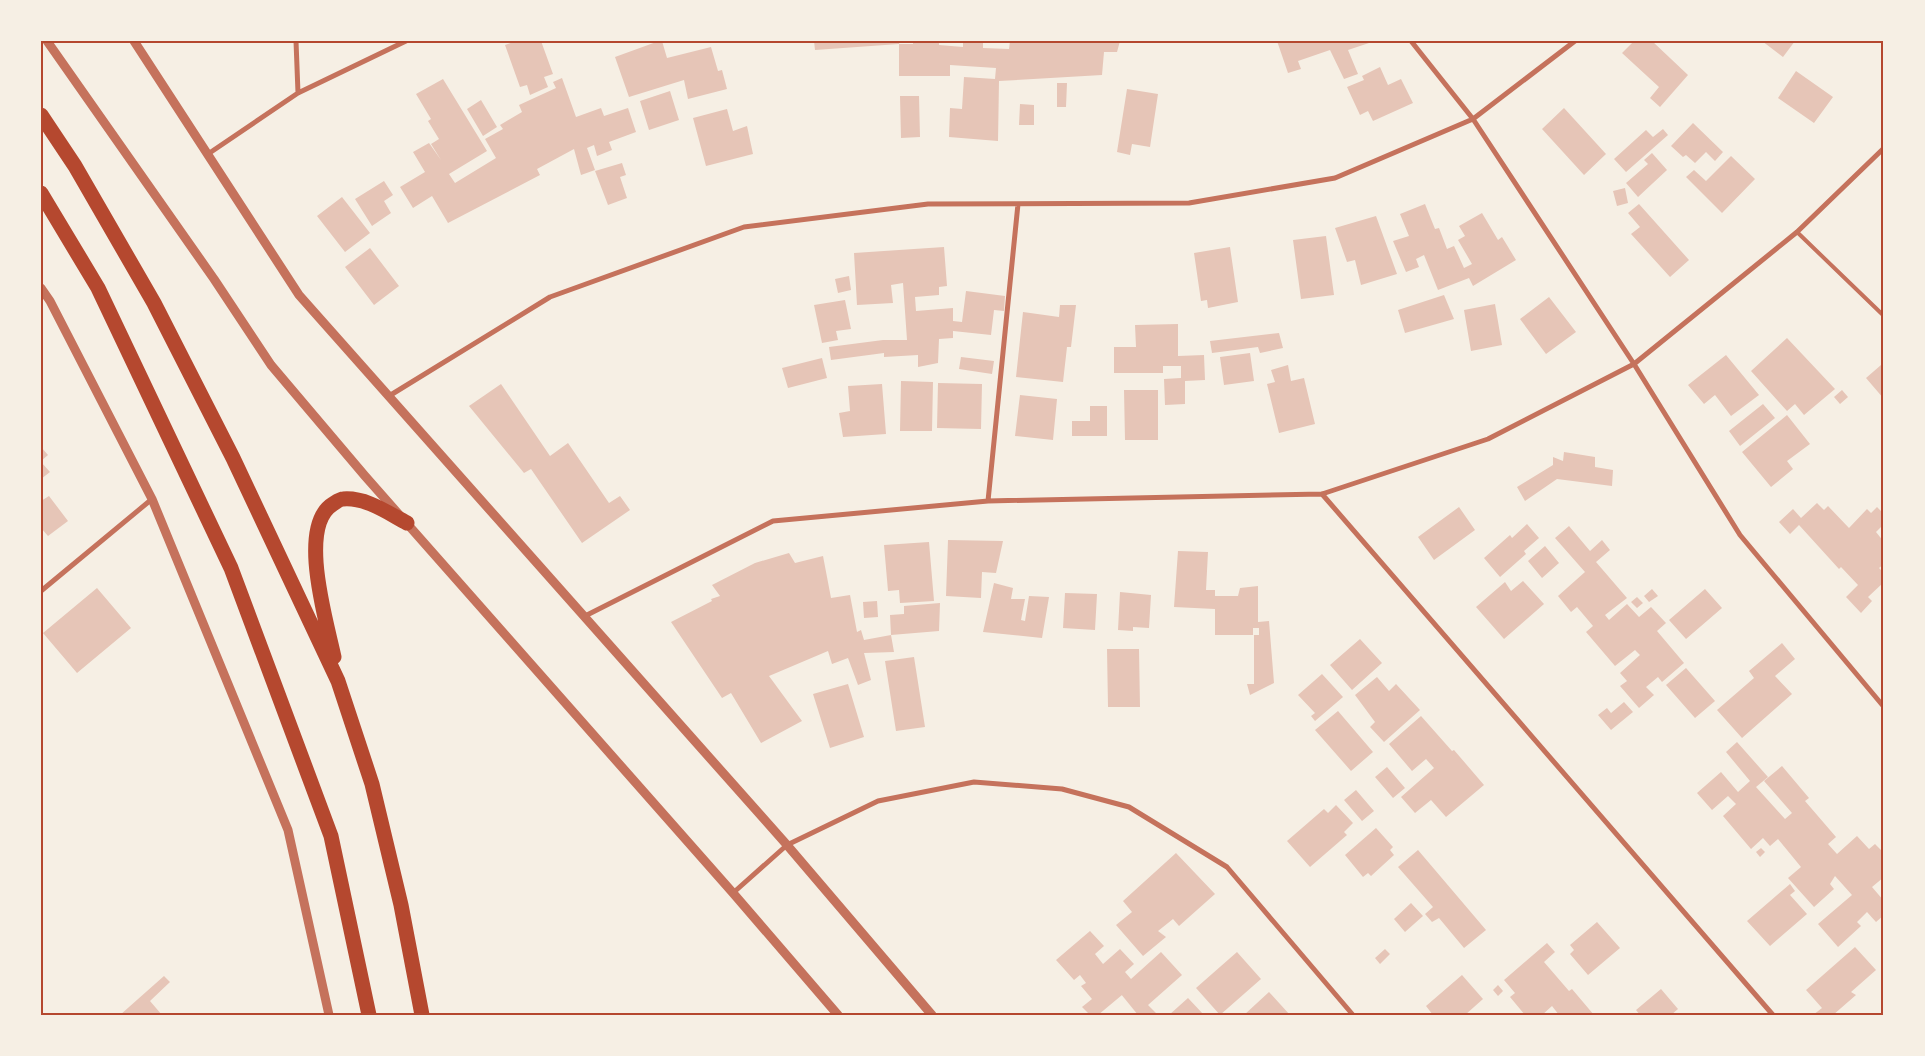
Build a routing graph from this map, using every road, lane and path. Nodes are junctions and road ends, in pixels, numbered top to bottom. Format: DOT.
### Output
graph roads {
  1 [pos="47,41"];
  2 [pos="134,41"];
  3 [pos="296,41"];
  4 [pos="406,41"];
  5 [pos="1411,41"];
  6 [pos="1575,41"];
  7 [pos="298,93"];
  8 [pos="41,115"];
  9 [pos="1473,119"];
  10 [pos="1884,148"];
  11 [pos="208,154"];
  12 [pos="41,192"];
  13 [pos="1018,204"];
  14 [pos="1797,232"];
  15 [pos="41,288"];
  16 [pos="1884,316"];
  17 [pos="1634,364"];
  18 [pos="389,396"];
  19 [pos="1322,494"];
  20 [pos="152,499"];
  21 [pos="988,502"];
  22 [pos="407,523"];
  23 [pos="41,591"];
  24 [pos="584,616"];
  25 [pos="338,681"];
  26 [pos="1884,707"];
  27 [pos="787,845"];
  28 [pos="733,893"];
  29 [pos="329,1015"];
  30 [pos="369,1015"];
  31 [pos="422,1015"];
  32 [pos="838,1015"];
  33 [pos="932,1015"];
  34 [pos="1353,1015"];
  35 [pos="1773,1015"];
  1 -- 22 [label="street"];
  2 -- 11 [label="street"];
  3 -- 7 [label="street"];
  4 -- 7 [label="street"];
  5 -- 9 [label="street"];
  6 -- 9 [label="street"];
  7 -- 11 [label="street"];
  8 -- 25 [label="highway"];
  9 -- 13 [label="street"];
  9 -- 17 [label="street"];
  10 -- 14 [label="street"];
  11 -- 18 [label="street"];
  12 -- 30 [label="highway"];
  13 -- 18 [label="street"];
  13 -- 21 [label="street"];
  14 -- 16 [label="lane"];
  14 -- 17 [label="street"];
  15 -- 20 [label="street"];
  17 -- 19 [label="street"];
  17 -- 26 [label="street"];
  18 -- 24 [label="street"];
  19 -- 21 [label="street"];
  19 -- 35 [label="street"];
  20 -- 23 [label="street"];
  20 -- 29 [label="street"];
  21 -- 24 [label="street"];
  22 -- 25 [label="highway"];
  22 -- 28 [label="street"];
  24 -- 27 [label="street"];
  25 -- 31 [label="highway"];
  27 -- 28 [label="street"];
  27 -- 33 [label="street"];
  27 -- 34 [label="street"];
  28 -- 32 [label="street"];
}
